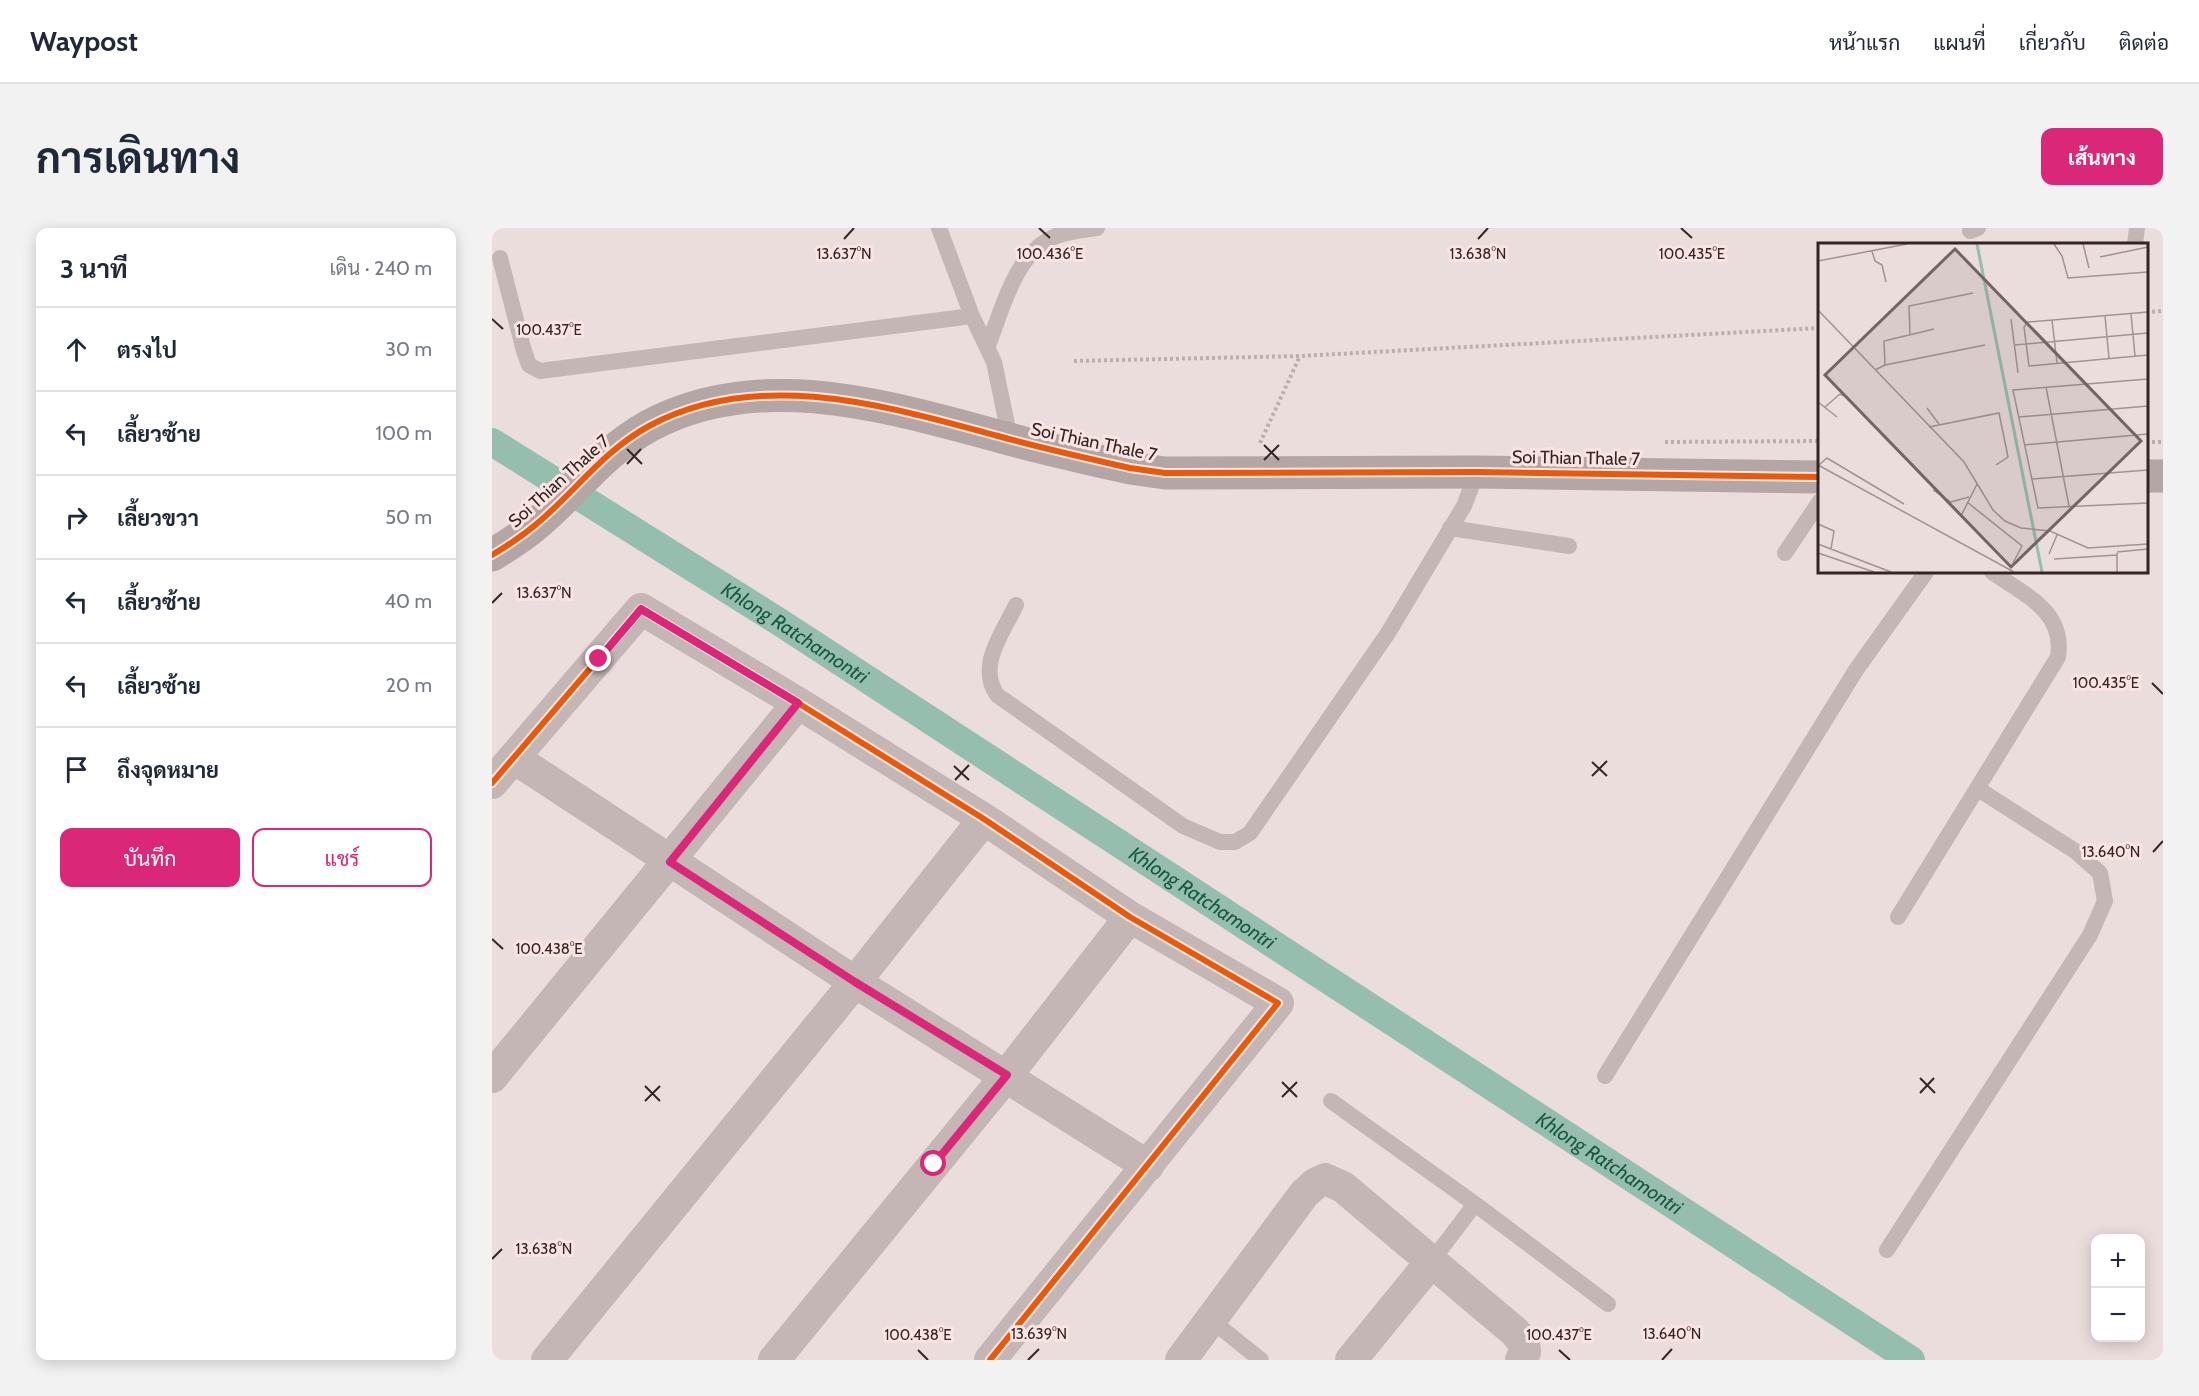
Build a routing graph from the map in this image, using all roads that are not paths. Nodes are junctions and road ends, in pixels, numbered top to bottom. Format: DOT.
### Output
graph roads {
  1 [pos="939,228"];
  2 [pos="1097,228"];
  3 [pos="2137,228"];
  4 [pos="2135,243"];
  5 [pos="500,258"];
  6 [pos="972,315"];
  7 [pos="991,355"];
  8 [pos="1010,439"];
  9 [pos="1477,472"];
  10 [pos="1818,477"];
  11 [pos="1818,504"];
  12 [pos="1450,528"];
  13 [pos="1569,546"];
  14 [pos="504,547"];
  15 [pos="1785,553"];
  16 [pos="1925,573"];
  17 [pos="1993,573"];
  18 [pos="1016,605"];
  19 [pos="798,703"];
  20 [pos="514,758"];
  21 [pos="492,783"];
  22 [pos="1978,789"];
  23 [pos="984,819"];
  24 [pos="670,862"];
  25 [pos="1130,917"];
  26 [pos="1898,917"];
  27 [pos="855,982"];
  28 [pos="1007,1075"];
  29 [pos="1605,1076"];
  30 [pos="492,1077"];
  31 [pos="1331,1101"];
  32 [pos="1148,1166"];
  33 [pos="1475,1204"];
  34 [pos="1887,1250"];
  35 [pos="1431,1262"];
  36 [pos="1608,1304"];
  37 [pos="1211,1320"];
  38 [pos="547,1360"];
  39 [pos="774,1360"];
  40 [pos="990,1360"];
  41 [pos="1181,1360"];
  42 [pos="1261,1360"];
  43 [pos="1351,1360"];
  44 [pos="1521,1360"];
  1 -- 6 [label="lane"];
  2 -- 7 [label="lane"];
  3 -- 4 [label="lane"];
  5 -- 6 [label="lane"];
  6 -- 7 [label="lane"];
  7 -- 8 [label="lane"];
  8 -- 9 [label="street, Soi Thian Thale 7"];
  8 -- 14 [label="street, Soi Thian Thale 7"];
  9 -- 10 [label="street, Soi Thian Thale 7"];
  9 -- 12 [label="lane"];
  11 -- 15 [label="lane"];
  12 -- 13 [label="lane"];
  12 -- 18 [label="lane"];
  16 -- 29 [label="lane"];
  17 -- 22 [label="lane"];
  19 -- 20 [label="street"];
  19 -- 23 [label="street"];
  19 -- 24 [label="street"];
  20 -- 21 [label="street"];
  20 -- 24 [label="street"];
  22 -- 26 [label="lane"];
  22 -- 34 [label="lane"];
  23 -- 25 [label="street"];
  23 -- 27 [label="street"];
  24 -- 27 [label="street"];
  24 -- 30 [label="street"];
  25 -- 28 [label="street"];
  25 -- 32 [label="street"];
  27 -- 28 [label="street"];
  27 -- 38 [label="street"];
  28 -- 32 [label="street"];
  28 -- 39 [label="street"];
  31 -- 33 [label="lane"];
  32 -- 40 [label="street"];
  33 -- 35 [label="lane"];
  33 -- 36 [label="lane"];
  35 -- 37 [label="street"];
  35 -- 43 [label="street"];
  35 -- 44 [label="street"];
  37 -- 41 [label="street"];
  37 -- 42 [label="lane"];
}
